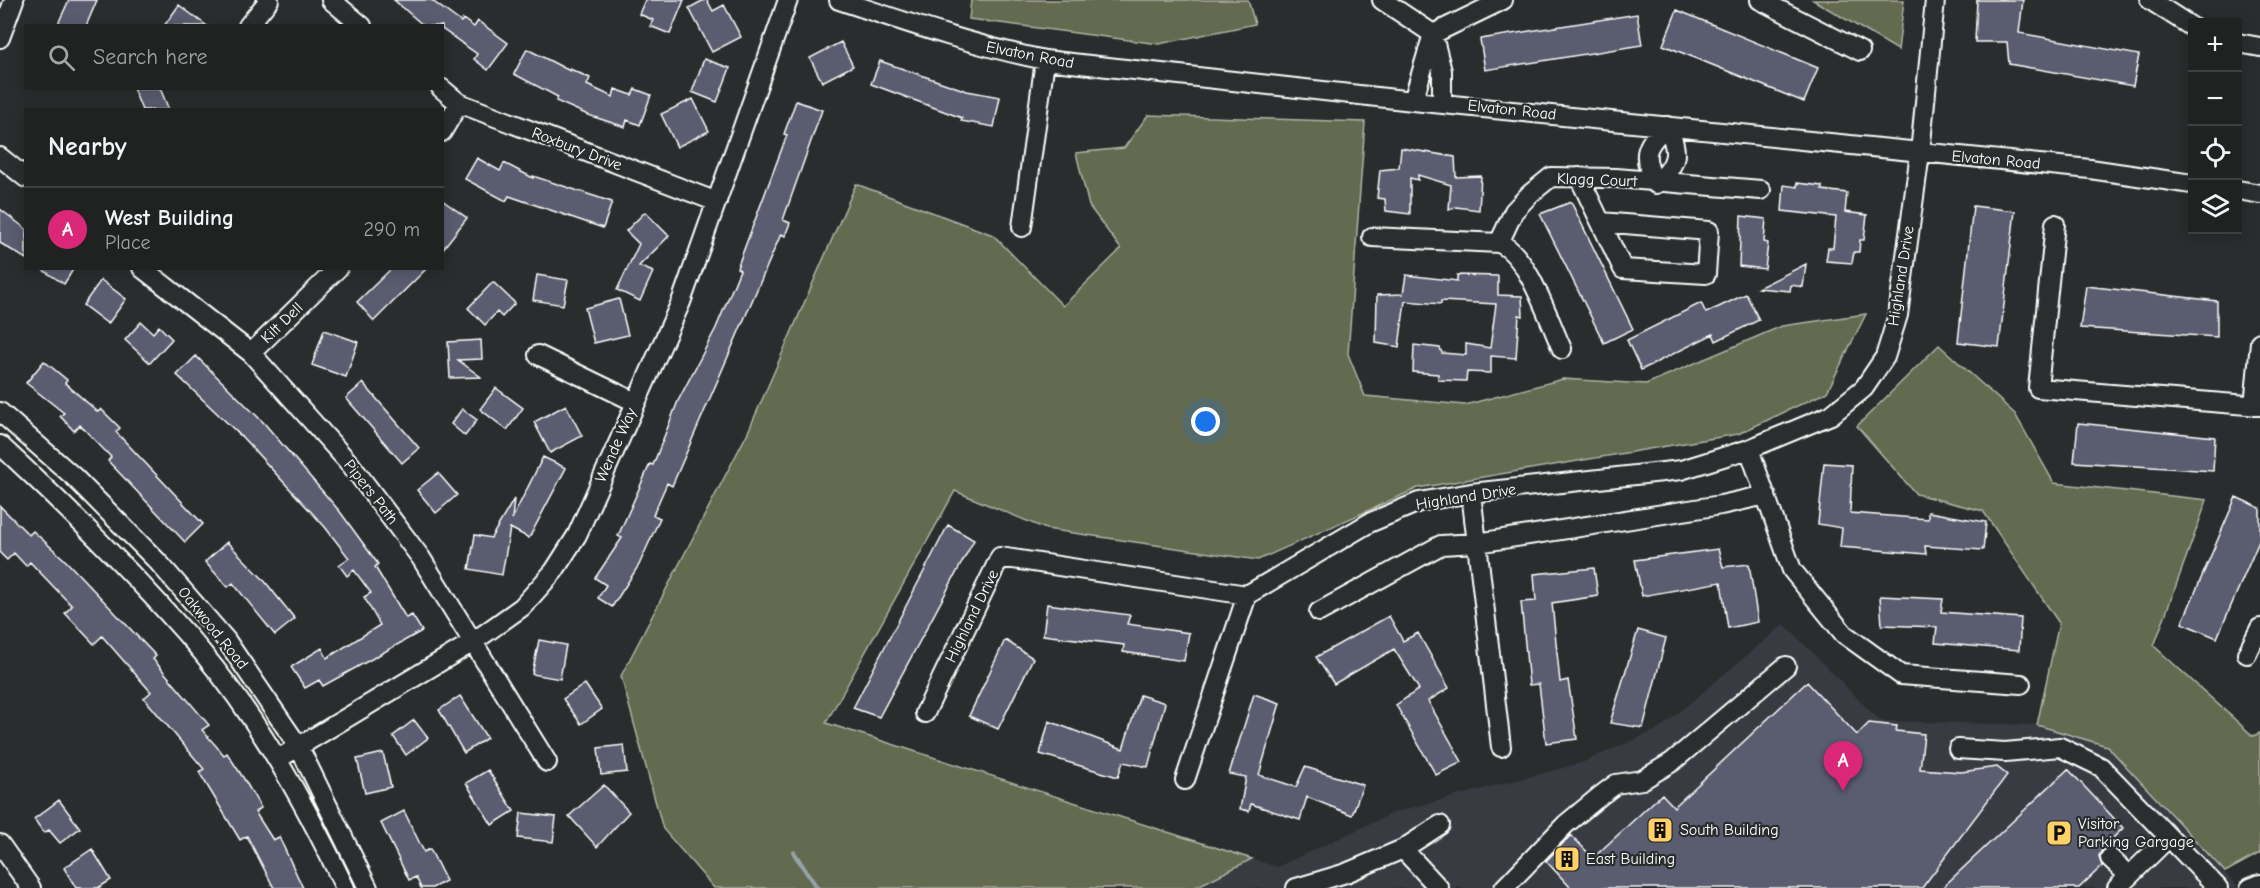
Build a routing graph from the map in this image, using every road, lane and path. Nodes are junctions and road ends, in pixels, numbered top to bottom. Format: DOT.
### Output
graph roads {
  1 [pos="14,0"];
  2 [pos="269,0"];
  3 [pos="331,0"];
  4 [pos="788,0"];
  5 [pos="839,0"];
  6 [pos="1382,0"];
  7 [pos="1503,0"];
  8 [pos="1760,0"];
  9 [pos="1935,0"];
  10 [pos="2150,0"];
  11 [pos="250,24"];
  12 [pos="360,24"];
  13 [pos="2188,24"];
  14 [pos="1433,34"];
  15 [pos="0,38"];
  16 [pos="2242,44"];
  17 [pos="2260,47"];
  18 [pos="1860,51"];
  19 [pos="1046,60"];
  20 [pos="443,90"];
  21 [pos="1413,101"];
  22 [pos="459,103"];
  23 [pos="1442,104"];
  24 [pos="1667,126"];
  25 [pos="444,129"];
  26 [pos="1920,153"];
  27 [pos="0,157"];
  28 [pos="24,176"];
  29 [pos="1579,177"];
  30 [pos="1656,183"];
  31 [pos="2188,183"];
  32 [pos="1761,190"];
  33 [pos="2242,191"];
  34 [pos="2260,194"];
  35 [pos="717,202"];
  36 [pos="1601,222"];
  37 [pos="2055,224"];
  38 [pos="1022,227"];
  39 [pos="1372,237"];
  40 [pos="1499,243"];
  41 [pos="145,270"];
  42 [pos="336,270"];
  43 [pos="2260,342"];
  44 [pos="1562,349"];
  45 [pos="251,353"];
  46 [pos="538,355"];
  47 [pos="635,402"];
  48 [pos="2257,406"];
  49 [pos="0,412"];
  50 [pos="0,445"];
  51 [pos="1749,449"];
  52 [pos="1471,493"];
  53 [pos="1766,495"];
  54 [pos="1477,543"];
  55 [pos="1247,595"];
  56 [pos="1319,612"];
  57 [pos="2260,628"];
  58 [pos="473,642"];
  59 [pos="2247,654"];
  60 [pos="1786,666"];
  61 [pos="2021,684"];
  62 [pos="926,713"];
  63 [pos="299,747"];
  64 [pos="1501,747"];
  65 [pos="1958,749"];
  66 [pos="278,759"];
  67 [pos="547,762"];
  68 [pos="1185,780"];
  69 [pos="1440,825"];
  70 [pos="2169,837"];
  71 [pos="0,844"];
  72 [pos="1403,849"];
  73 [pos="2110,858"];
  74 [pos="1348,881"];
  75 [pos="2123,882"];
  76 [pos="2260,884"];
  77 [pos="31,888"];
  78 [pos="345,888"];
  79 [pos="368,888"];
  80 [pos="1296,888"];
  81 [pos="1439,888"];
  82 [pos="1504,888"];
  83 [pos="2218,888"];
  84 [pos="2250,888"];
  1 -- 15 [label="street"];
  2 -- 11 [label="street"];
  3 -- 12 [label="street"];
  4 -- 35 [label="street, Wende Way"];
  5 -- 19 [label="street, Elvaton Road"];
  6 -- 14 [label="street"];
  7 -- 14 [label="street"];
  8 -- 18 [label="street"];
  9 -- 26 [label="street, Highland Drive"];
  10 -- 13 [label="street"];
  14 -- 21 [label="street"];
  14 -- 23 [label="street"];
  16 -- 17 [label="street"];
  19 -- 21 [label="street, Elvaton Road"];
  19 -- 38 [label="street"];
  20 -- 22 [label="street, Roxbury Drive"];
  21 -- 23 [label="street, Elvaton Road"];
  22 -- 25 [label="street"];
  22 -- 35 [label="street, Roxbury Drive"];
  23 -- 24 [label="street, Elvaton Road"];
  24 -- 26 [label="street, Elvaton Road"];
  24 -- 30 [label="street, Klagg Court"];
  24 -- 30 [label="street"];
  26 -- 31 [label="street, Elvaton Road"];
  26 -- 51 [label="street, Highland Drive"];
  27 -- 28 [label="street"];
  29 -- 30 [label="street, Klagg Court"];
  29 -- 36 [label="street"];
  29 -- 40 [label="street, Klagg Court"];
  30 -- 32 [label="street, Klagg Court"];
  33 -- 34 [label="street"];
  35 -- 47 [label="street, Wende Way"];
  36 -- 36 [label="street"];
  37 -- 48 [label="street"];
  39 -- 40 [label="street"];
  40 -- 44 [label="street"];
  41 -- 45 [label="street, Pipers Path"];
  42 -- 45 [label="street, Kilt Dell"];
  43 -- 48 [label="street"];
  45 -- 58 [label="street, Pipers Path"];
  46 -- 47 [label="street"];
  47 -- 58 [label="street, Wende Way"];
  49 -- 63 [label="street, Oakwood Road"];
  50 -- 66 [label="street, Oakwood Road"];
  51 -- 52 [label="street, Highland Drive"];
  51 -- 53 [label="street"];
  52 -- 54 [label="street"];
  52 -- 55 [label="street, Highland Drive"];
  53 -- 54 [label="street"];
  53 -- 61 [label="street"];
  54 -- 56 [label="street"];
  54 -- 64 [label="street"];
  55 -- 62 [label="street, Highland Drive"];
  55 -- 68 [label="street"];
  57 -- 59 [label="street"];
  58 -- 63 [label="street, Wende Way"];
  58 -- 67 [label="street, Pipers Path"];
  60 -- 82 [label="street"];
  63 -- 66 [label="street, Wende Way"];
  63 -- 79 [label="street, Oakwood Road"];
  65 -- 70 [label="street"];
  66 -- 78 [label="street, Oakwood Road"];
  69 -- 72 [label="street"];
  70 -- 75 [label="street"];
  70 -- 83 [label="street"];
  71 -- 77 [label="street"];
  72 -- 74 [label="street"];
  72 -- 81 [label="street"];
  73 -- 75 [label="street"];
  74 -- 80 [label="street"];
  76 -- 84 [label="street"];
}
